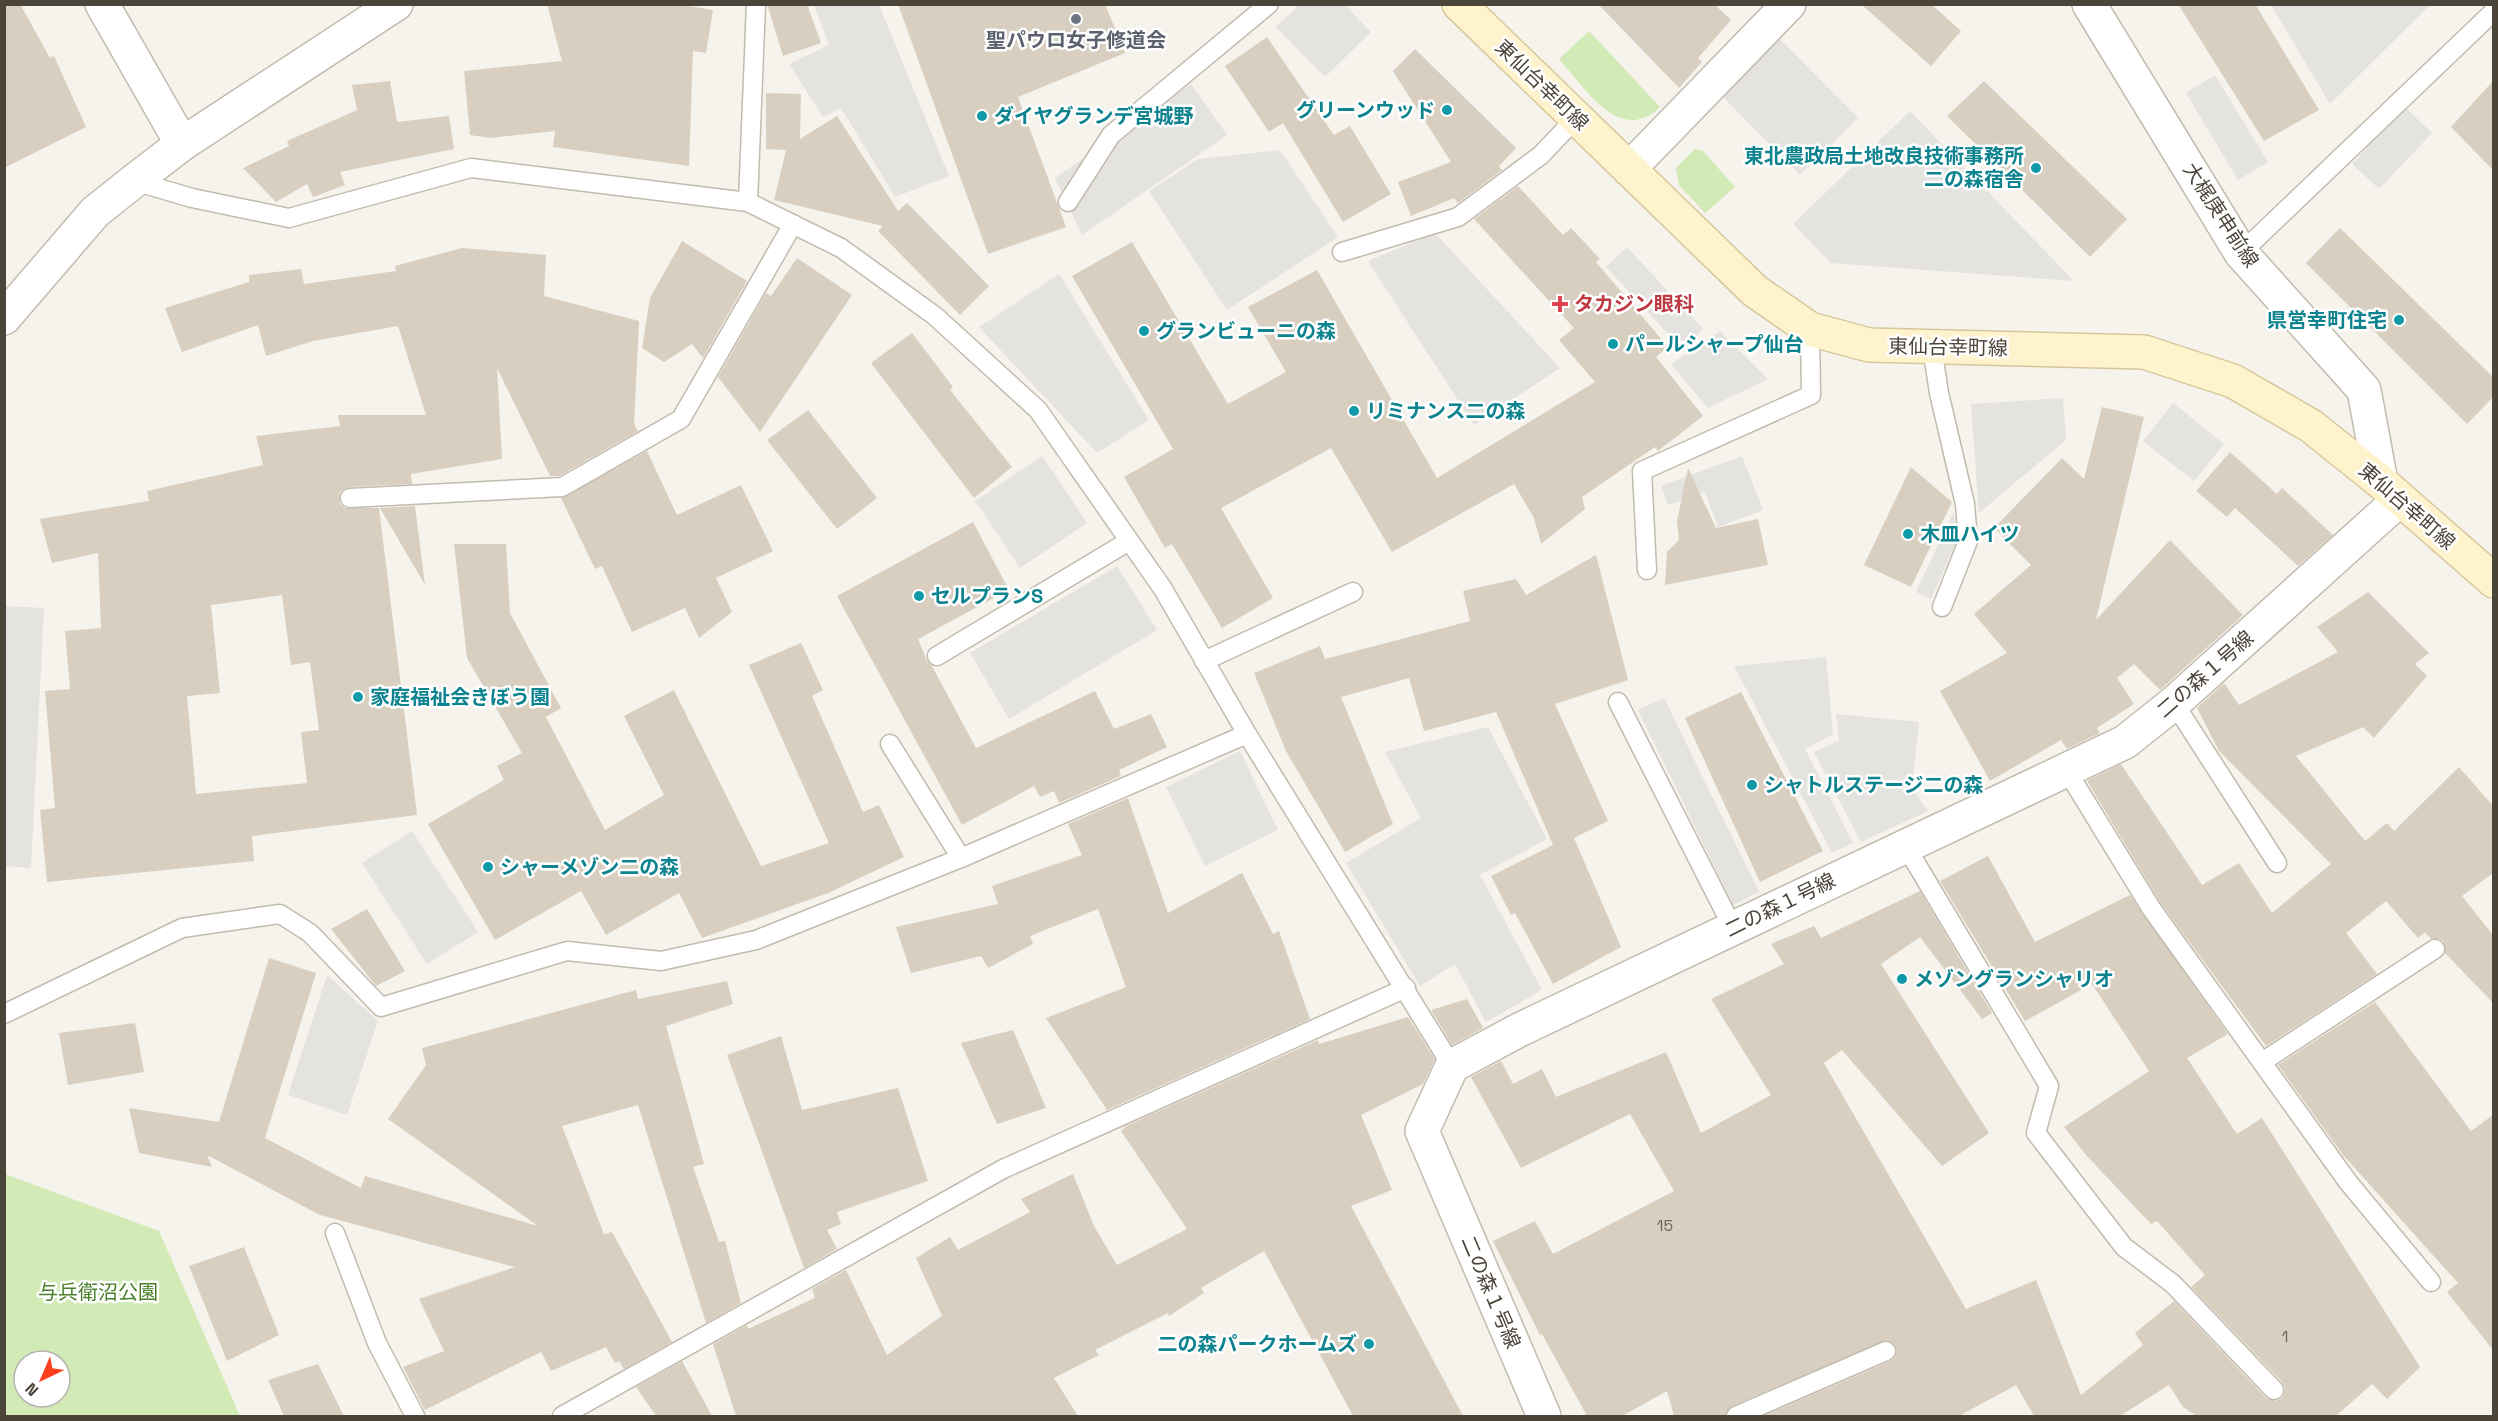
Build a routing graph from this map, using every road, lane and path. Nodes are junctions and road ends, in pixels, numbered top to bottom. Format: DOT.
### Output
graph roads {
  1 [pos="102,4"];
  2 [pos="396,4"];
  3 [pos="756,4"];
  4 [pos="1269,4"];
  5 [pos="1459,4"];
  6 [pos="1789,4"];
  7 [pos="2089,4"];
  8 [pos="2493,10"];
  9 [pos="1576,117"];
  10 [pos="182,144"];
  11 [pos="1629,169"];
  12 [pos="134,180"];
  13 [pos="748,202"];
  14 [pos="1068,202"];
  15 [pos="793,224"];
  16 [pos="1342,252"];
  17 [pos="2241,253"];
  18 [pos="4,318"];
  19 [pos="1810,329"];
  20 [pos="1932,347"];
  21 [pos="2390,491"];
  22 [pos="350,498"];
  23 [pos="1129,541"];
  24 [pos="1647,570"];
  25 [pos="2493,581"];
  26 [pos="1353,592"];
  27 [pos="1942,607"];
  28 [pos="937,656"];
  29 [pos="1204,661"];
  30 [pos="1618,702"];
  31 [pos="2174,703"];
  32 [pos="1247,734"];
  33 [pos="890,744"];
  34 [pos="2067,771"];
  35 [pos="1905,845"];
  36 [pos="961,858"];
  37 [pos="2277,863"];
  38 [pos="1733,928"];
  39 [pos="2434,949"];
  40 [pos="1406,988"];
  41 [pos="4,1014"];
  42 [pos="2262,1062"];
  43 [pos="1452,1066"];
  44 [pos="334,1233"];
  45 [pos="2431,1282"];
  46 [pos="1886,1351"];
  47 [pos="2274,1390"];
  48 [pos="415,1416"];
  49 [pos="565,1416"];
  50 [pos="1544,1416"];
  51 [pos="1736,1416"];
  1 -- 10 [label="street"];
  2 -- 10 [label="street"];
  3 -- 13 [label="lane"];
  4 -- 14 [label="lane"];
  5 -- 9 [label="street, 東仙台幸町線"];
  6 -- 11 [label="street"];
  7 -- 17 [label="street, 大梶庚申前線"];
  8 -- 17 [label="lane"];
  9 -- 11 [label="street, 東仙台幸町線"];
  9 -- 16 [label="lane"];
  10 -- 12 [label="street"];
  11 -- 19 [label="street, 東仙台幸町線"];
  12 -- 13 [label="lane"];
  12 -- 18 [label="street"];
  13 -- 15 [label="lane"];
  15 -- 22 [label="lane"];
  15 -- 23 [label="lane"];
  17 -- 21 [label="street, 大梶庚申前線"];
  19 -- 20 [label="street, 東仙台幸町線"];
  19 -- 24 [label="lane"];
  20 -- 21 [label="street, 東仙台幸町線"];
  20 -- 27 [label="lane"];
  21 -- 25 [label="street, 東仙台幸町線"];
  21 -- 31 [label="street, 二の森１号線"];
  23 -- 28 [label="lane"];
  23 -- 29 [label="lane"];
  26 -- 29 [label="lane"];
  29 -- 32 [label="lane"];
  30 -- 38 [label="lane"];
  31 -- 34 [label="street, 二の森１号線"];
  31 -- 37 [label="lane"];
  32 -- 36 [label="lane"];
  32 -- 40 [label="lane"];
  33 -- 36 [label="lane"];
  34 -- 35 [label="street, 二の森１号線"];
  34 -- 42 [label="lane"];
  35 -- 38 [label="street, 二の森１号線"];
  35 -- 47 [label="lane"];
  36 -- 41 [label="lane"];
  38 -- 43 [label="street, 二の森１号線"];
  39 -- 42 [label="lane"];
  40 -- 43 [label="lane"];
  40 -- 49 [label="lane"];
  42 -- 45 [label="lane"];
  43 -- 50 [label="street, 二の森１号線"];
  44 -- 48 [label="lane"];
  46 -- 51 [label="lane"];
}
